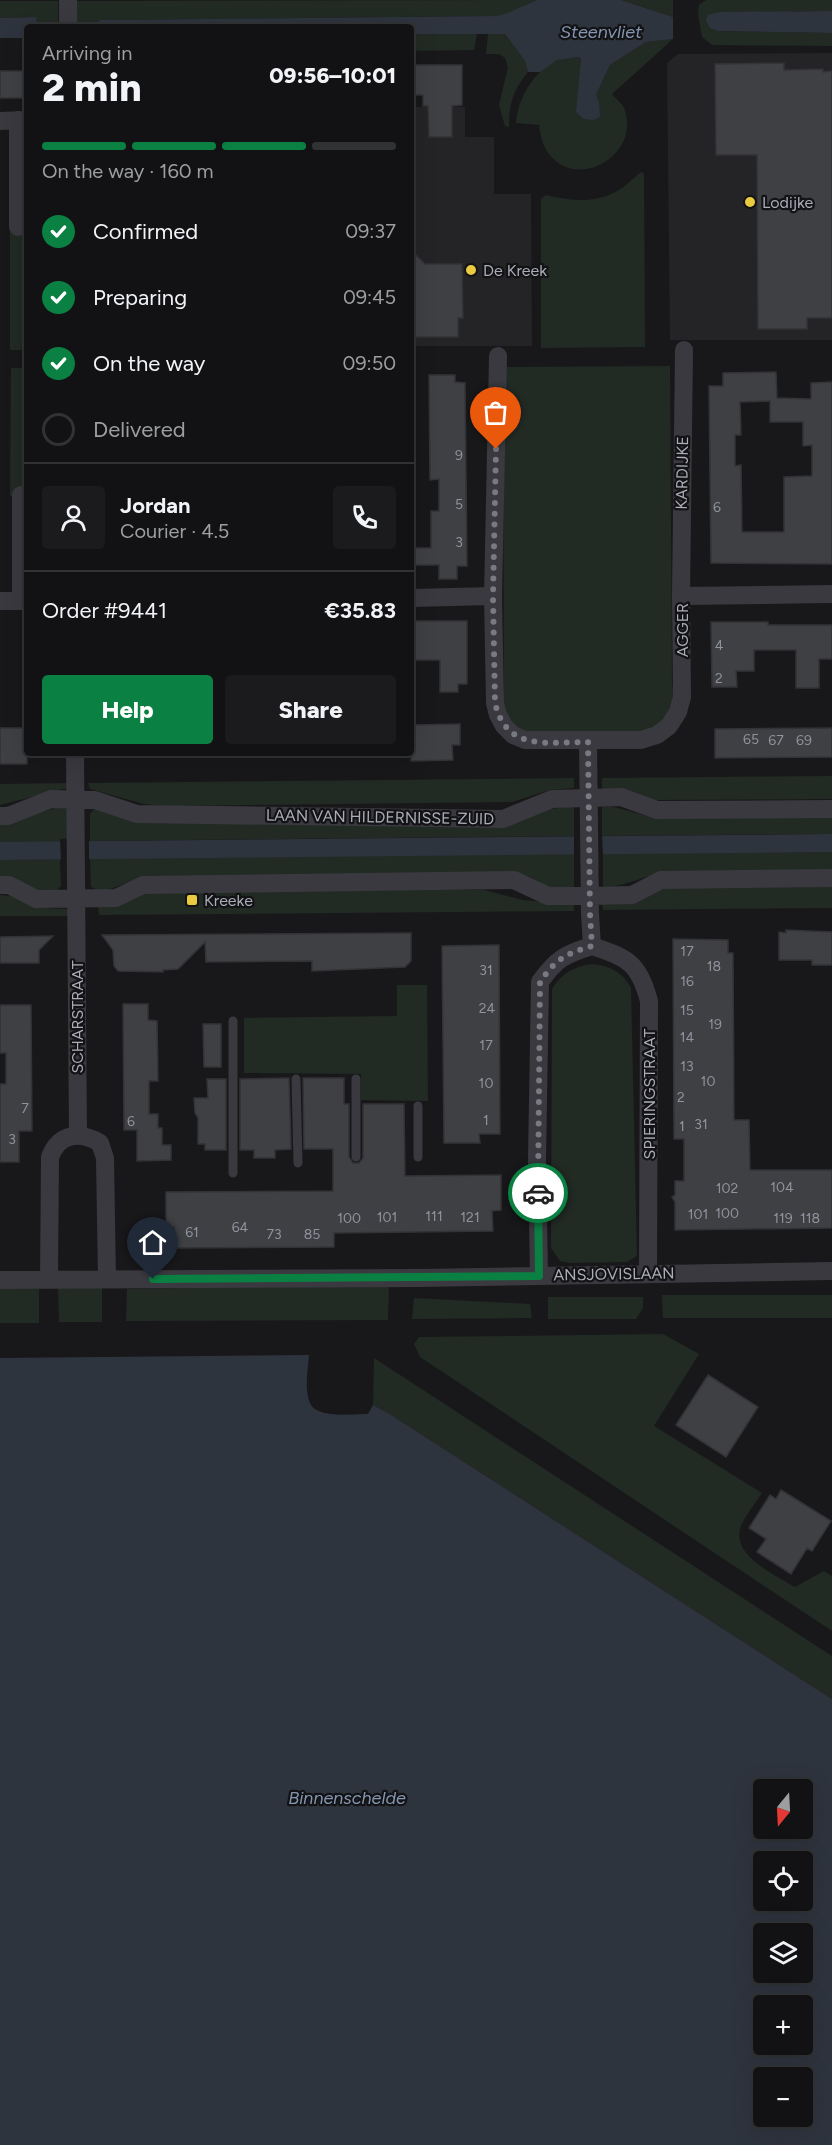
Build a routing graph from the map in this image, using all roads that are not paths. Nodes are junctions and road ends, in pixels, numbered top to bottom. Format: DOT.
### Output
graph roads {
  1 [pos="68,0"];
  2 [pos="68,24"];
  3 [pos="23,120"];
  4 [pos="0,121"];
  5 [pos="18,227"];
  6 [pos="684,350"];
  7 [pos="498,356"];
  8 [pos="21,495"];
  9 [pos="832,594"];
  10 [pos="493,596"];
  11 [pos="681,596"];
  12 [pos="414,597"];
  13 [pos="24,601"];
  14 [pos="0,602"];
  15 [pos="588,742"];
  16 [pos="75,756"];
  17 [pos="589,798"];
  18 [pos="75,799"];
  19 [pos="832,808"];
  20 [pos="0,816"];
  21 [pos="832,879"];
  22 [pos="0,885"];
  23 [pos="590,896"];
  24 [pos="75,898"];
  25 [pos="592,946"];
  26 [pos="233,1021"];
  27 [pos="296,1079"];
  28 [pos="356,1079"];
  29 [pos="418,1106"];
  30 [pos="78,1135"];
  31 [pos="356,1157"];
  32 [pos="418,1157"];
  33 [pos="298,1163"];
  34 [pos="233,1173"];
  35 [pos="832,1271"];
  36 [pos="648,1273"];
  37 [pos="539,1276"];
  38 [pos="49,1279"];
  39 [pos="107,1279"];
  40 [pos="0,1280"];
  1 -- 2 [label="street"];
  3 -- 4 [label="street"];
  3 -- 5 [label="street"];
  6 -- 11 [label="street, KARDIJKE"];
  7 -- 10 [label="street, AGGER"];
  8 -- 13 [label="street"];
  9 -- 11 [label="street, AGGER"];
  10 -- 12 [label="street"];
  10 -- 15 [label="street, AGGER"];
  11 -- 15 [label="street, AGGER"];
  13 -- 14 [label="street"];
  15 -- 17 [label="street"];
  16 -- 18 [label="street"];
  17 -- 18 [label="street, LAAN VAN HILDERNISSE-ZUID"];
  17 -- 19 [label="street, LAAN VAN HILDERNISSE-ZUID"];
  17 -- 23 [label="street"];
  18 -- 20 [label="street, LAAN VAN HILDERNISSE-ZUID"];
  18 -- 24 [label="street"];
  21 -- 23 [label="street"];
  22 -- 24 [label="street"];
  23 -- 24 [label="street"];
  23 -- 25 [label="street"];
  24 -- 30 [label="street, SCHARSTRAAT"];
  25 -- 36 [label="street, SPIERINGSTRAAT"];
  25 -- 37 [label="street"];
  26 -- 34 [label="lane"];
  27 -- 33 [label="lane"];
  28 -- 31 [label="lane"];
  29 -- 32 [label="lane"];
  30 -- 38 [label="street"];
  30 -- 39 [label="street"];
  35 -- 36 [label="street, ANSJOVISLAAN"];
  36 -- 37 [label="street, ANSJOVISLAAN"];
  37 -- 39 [label="street, ANSJOVISLAAN"];
  38 -- 39 [label="street, ANSJOVISLAAN"];
  38 -- 40 [label="street, ANSJOVISLAAN"];
}
